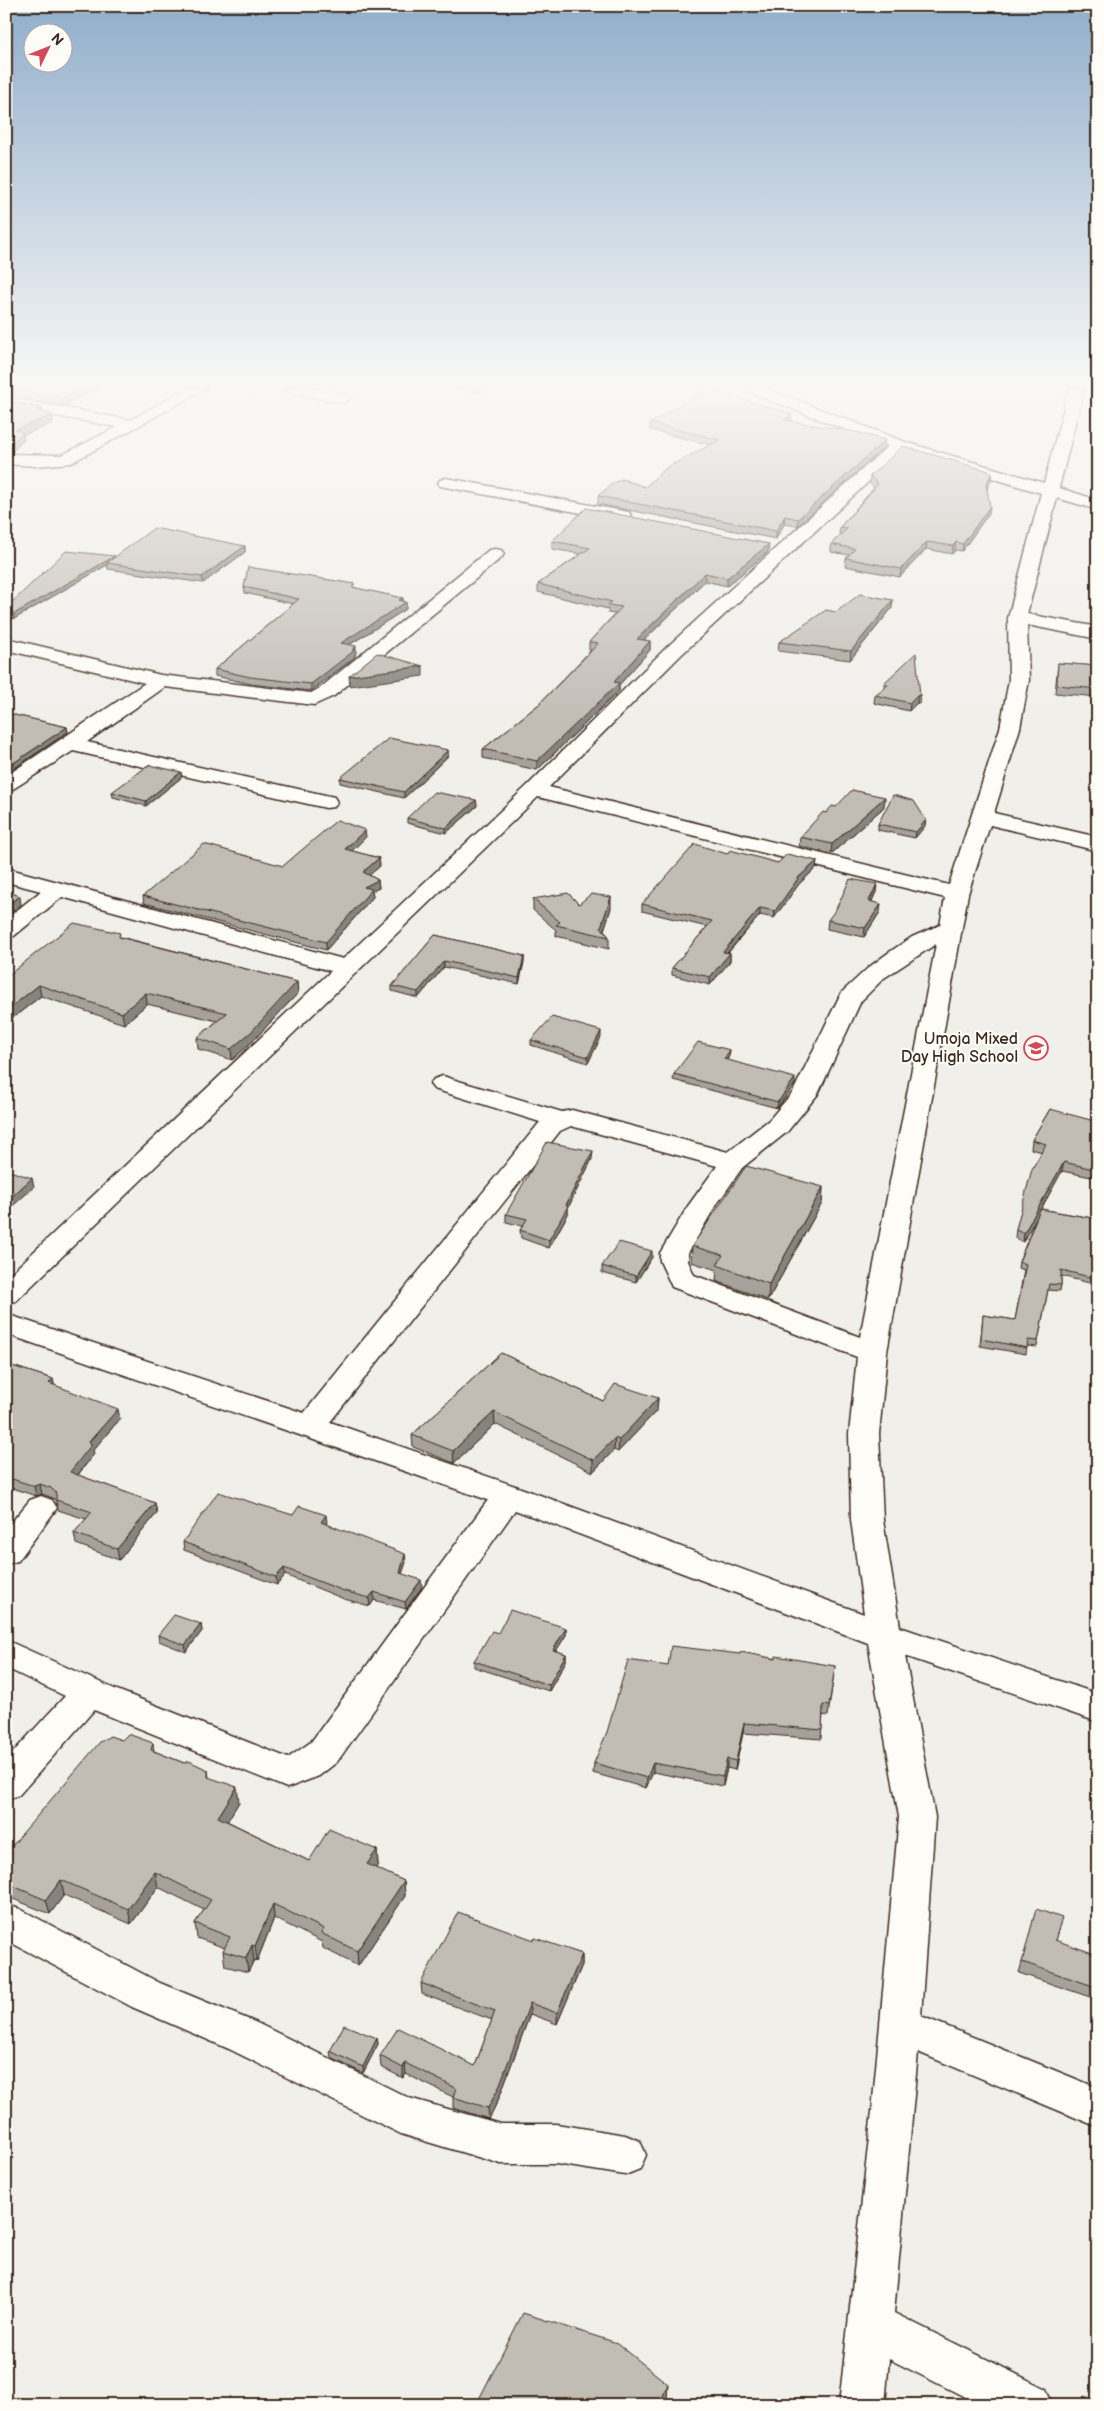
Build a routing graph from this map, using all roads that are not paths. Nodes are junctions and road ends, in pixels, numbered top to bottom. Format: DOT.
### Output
graph roads {
  1 [pos="546,501"];
  2 [pos="832,501"];
  3 [pos="1048,501"];
  4 [pos="1084,501"];
  5 [pos="1098,505"];
  6 [pos="635,518"];
  7 [pos="495,554"];
  8 [pos="1018,618"];
  9 [pos="1098,633"];
  10 [pos="6,644"];
  11 [pos="161,681"];
  12 [pos="70,744"];
  13 [pos="6,785"];
  14 [pos="534,790"];
  15 [pos="326,802"];
  16 [pos="983,817"];
  17 [pos="1098,844"];
  18 [pos="6,875"];
  19 [pos="58,889"];
  20 [pos="957,894"];
  21 [pos="951,929"];
  22 [pos="6,931"];
  23 [pos="347,968"];
  24 [pos="443,1084"];
  25 [pos="561,1120"];
  26 [pos="733,1162"];
  27 [pos="6,1294"];
  28 [pos="6,1324"];
  29 [pos="872,1352"];
  30 [pos="310,1426"];
  31 [pos="508,1496"];
  32 [pos="41,1508"];
  33 [pos="6,1552"];
  34 [pos="884,1636"];
  35 [pos="6,1653"];
  36 [pos="89,1693"];
  37 [pos="1098,1708"];
  38 [pos="6,1785"];
  39 [pos="6,1921"];
  40 [pos="900,2026"];
  41 [pos="1098,2108"];
  42 [pos="626,2155"];
  43 [pos="870,2325"];
  44 [pos="862,2405"];
  45 [pos="1030,2405"];
  1 -- 6 [label="street"];
  2 -- 14 [label="street"];
  3 -- 8 [label="street"];
  4 -- 5 [label="street"];
  7 -- 11 [label="street"];
  8 -- 9 [label="street"];
  8 -- 16 [label="street"];
  10 -- 11 [label="street"];
  11 -- 12 [label="street"];
  12 -- 13 [label="street"];
  12 -- 15 [label="street"];
  14 -- 20 [label="street"];
  14 -- 23 [label="street"];
  16 -- 17 [label="street"];
  16 -- 20 [label="street"];
  18 -- 19 [label="street"];
  19 -- 22 [label="street"];
  19 -- 23 [label="street"];
  20 -- 21 [label="street"];
  21 -- 26 [label="street"];
  21 -- 29 [label="street"];
  23 -- 27 [label="street"];
  24 -- 25 [label="street"];
  25 -- 26 [label="street"];
  25 -- 30 [label="street"];
  26 -- 29 [label="street"];
  28 -- 30 [label="street"];
  29 -- 34 [label="street"];
  30 -- 31 [label="street"];
  31 -- 34 [label="street"];
  31 -- 36 [label="street"];
  32 -- 33 [label="street"];
  34 -- 37 [label="street"];
  34 -- 40 [label="street"];
  35 -- 36 [label="street"];
  36 -- 38 [label="street"];
  39 -- 42 [label="street"];
  40 -- 41 [label="street"];
  40 -- 43 [label="street"];
  43 -- 44 [label="street"];
  43 -- 45 [label="street"];
}
